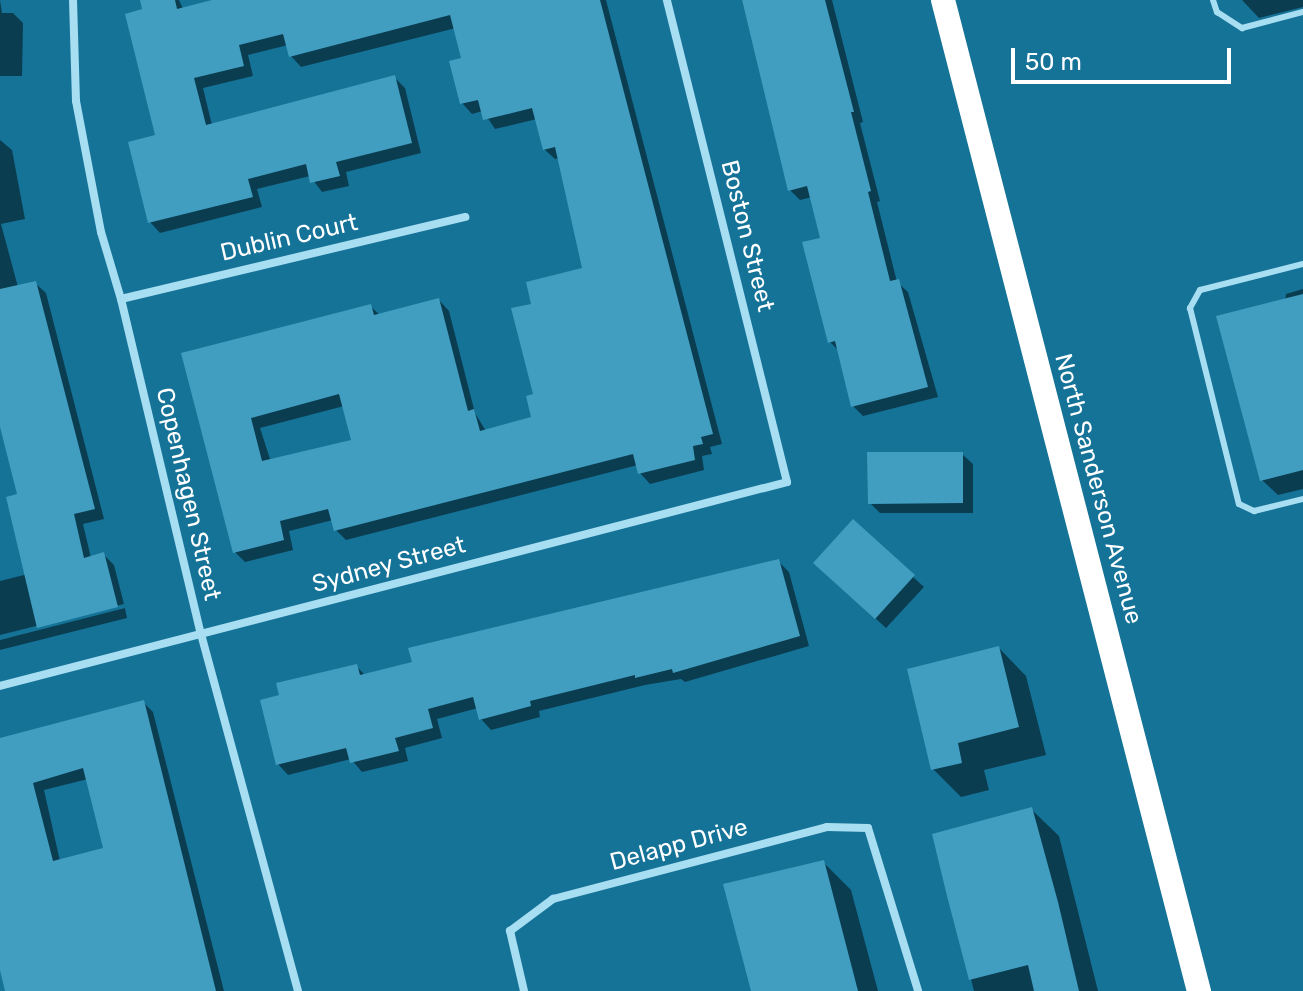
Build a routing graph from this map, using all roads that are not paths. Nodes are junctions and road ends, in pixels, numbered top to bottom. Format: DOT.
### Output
graph roads {
  1 [pos="73,0"];
  2 [pos="667,0"];
  3 [pos="943,0"];
  4 [pos="1213,0"];
  5 [pos="1303,12"];
  6 [pos="465,217"];
  7 [pos="1303,264"];
  8 [pos="121,299"];
  9 [pos="787,482"];
  10 [pos="1303,499"];
  11 [pos="201,634"];
  12 [pos="0,686"];
  13 [pos="298,991"];
  14 [pos="524,991"];
  15 [pos="918,991"];
  16 [pos="1199,991"];
  1 -- 8 [label="street, Copenhagen Street"];
  2 -- 9 [label="street, Boston Street"];
  3 -- 16 [label="highway, North Sanderson Avenue"];
  4 -- 5 [label="lane"];
  6 -- 8 [label="street, Dublin Court"];
  7 -- 10 [label="lane"];
  8 -- 11 [label="street, Copenhagen Street"];
  9 -- 11 [label="street, Sydney Street"];
  11 -- 12 [label="street, Sydney Street"];
  11 -- 13 [label="street, Copenhagen Street"];
  14 -- 15 [label="street, Delapp Drive"];
}
